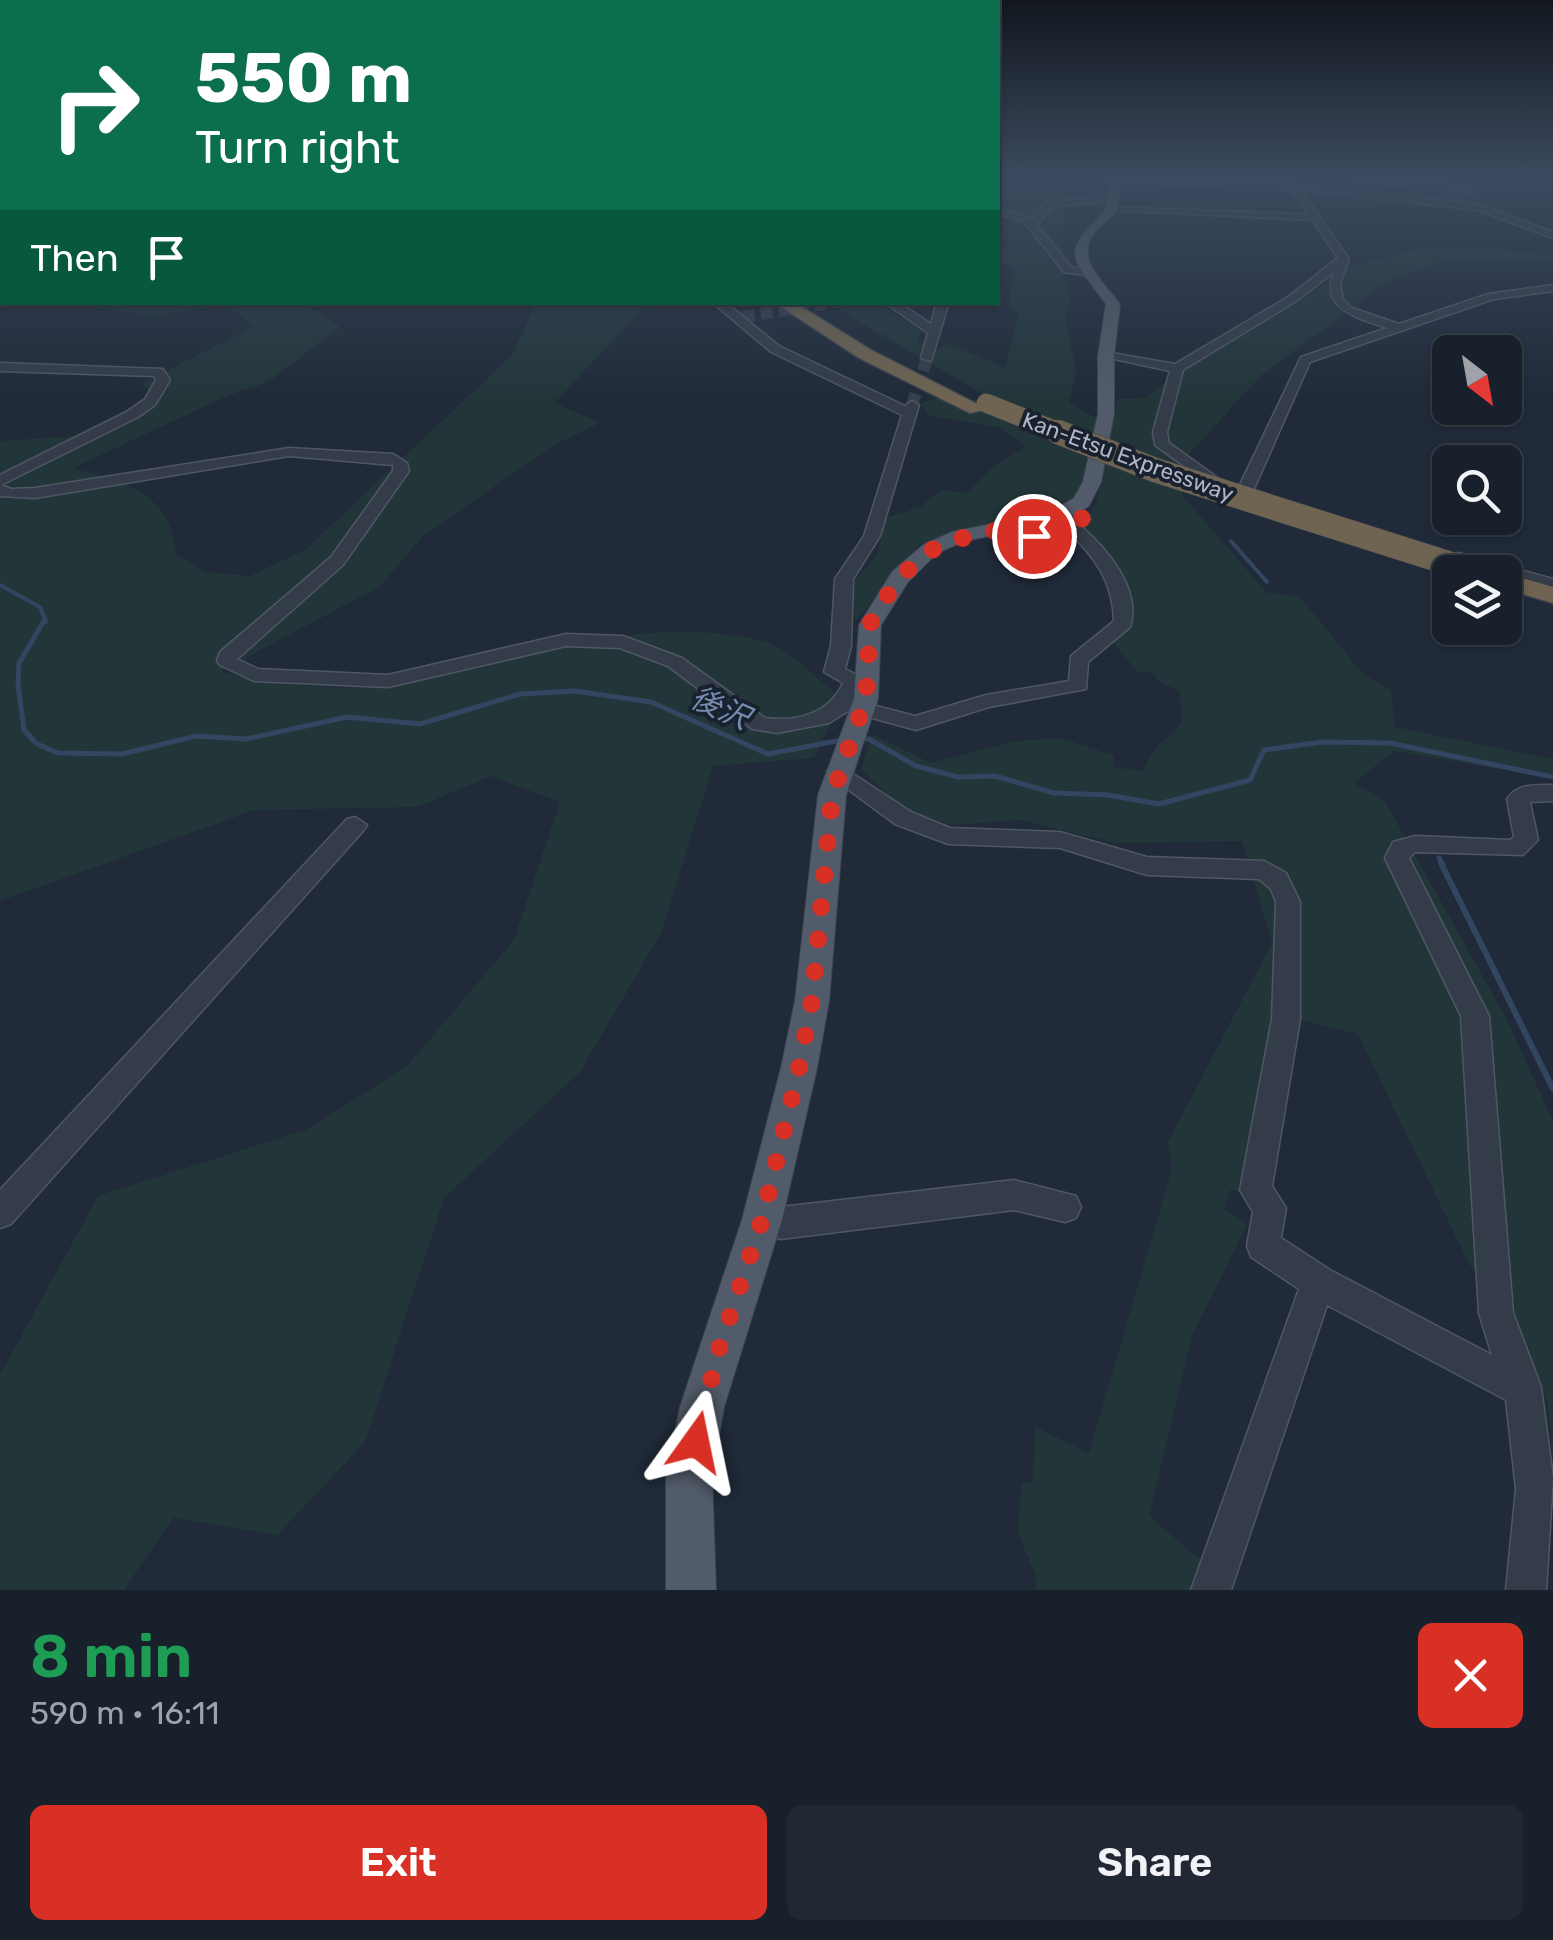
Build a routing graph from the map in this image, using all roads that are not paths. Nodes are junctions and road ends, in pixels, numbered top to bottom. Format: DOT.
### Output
graph roads {
  1 [pos="1051,250"];
  2 [pos="1084,250"];
  3 [pos="1339,250"];
  4 [pos="1343,262"];
  5 [pos="1084,272"];
  6 [pos="1553,288"];
  7 [pos="721,305"];
  8 [pos="787,305"];
  9 [pos="801,305"];
  10 [pos="893,305"];
  11 [pos="942,305"];
  12 [pos="1402,329"];
  13 [pos="934,332"];
  14 [pos="1106,356"];
  15 [pos="926,358"];
  16 [pos="0,368"];
  17 [pos="1177,368"];
  18 [pos="981,406"];
  19 [pos="0,480"];
  20 [pos="0,490"];
  21 [pos="1244,490"];
  22 [pos="1072,517"];
  23 [pos="1007,554"];
  24 [pos="1432,558"];
  25 [pos="1432,570"];
  26 [pos="1553,584"];
  27 [pos="1522,586"];
  28 [pos="1553,594"];
  29 [pos="1522,597"];
  30 [pos="1553,606"];
  31 [pos="860,699"];
  32 [pos="841,762"];
  33 [pos="1553,793"];
  34 [pos="355,826"];
  35 [pos="1065,1207"];
  36 [pos="0,1213"];
  37 [pos="762,1220"];
  38 [pos="1318,1282"];
  39 [pos="1522,1386"];
  40 [pos="691,1590"];
  41 [pos="1211,1590"];
  42 [pos="1526,1590"];
  1 -- 5 [label="street"];
  2 -- 5 [label="main road"];
  3 -- 4 [label="street"];
  4 -- 12 [label="street"];
  4 -- 17 [label="street"];
  5 -- 14 [label="main road"];
  6 -- 12 [label="street"];
  7 -- 31 [label="street"];
  8 -- 18 [label="highway, Kan-Etsu Expressway"];
  9 -- 18 [label="highway, Kan-Etsu Expressway"];
  10 -- 13 [label="street"];
  11 -- 13 [label="street"];
  12 -- 21 [label="street"];
  13 -- 15 [label="street"];
  14 -- 17 [label="street"];
  14 -- 22 [label="main road"];
  16 -- 19 [label="street"];
  17 -- 21 [label="street"];
  18 -- 24 [label="highway, Kan-Etsu Expressway, bridge"];
  18 -- 25 [label="highway, Kan-Etsu Expressway"];
  20 -- 31 [label="street"];
  21 -- 26 [label="street"];
  22 -- 23 [label="street"];
  22 -- 31 [label="main road"];
  22 -- 31 [label="street"];
  27 -- 28 [label="highway"];
  29 -- 30 [label="highway"];
  31 -- 32 [label="main road"];
  32 -- 37 [label="main road"];
  32 -- 38 [label="street"];
  33 -- 39 [label="street"];
  34 -- 36 [label="street"];
  35 -- 37 [label="street"];
  37 -- 40 [label="main road"];
  38 -- 39 [label="street"];
  38 -- 41 [label="street"];
  39 -- 42 [label="street"];
}
